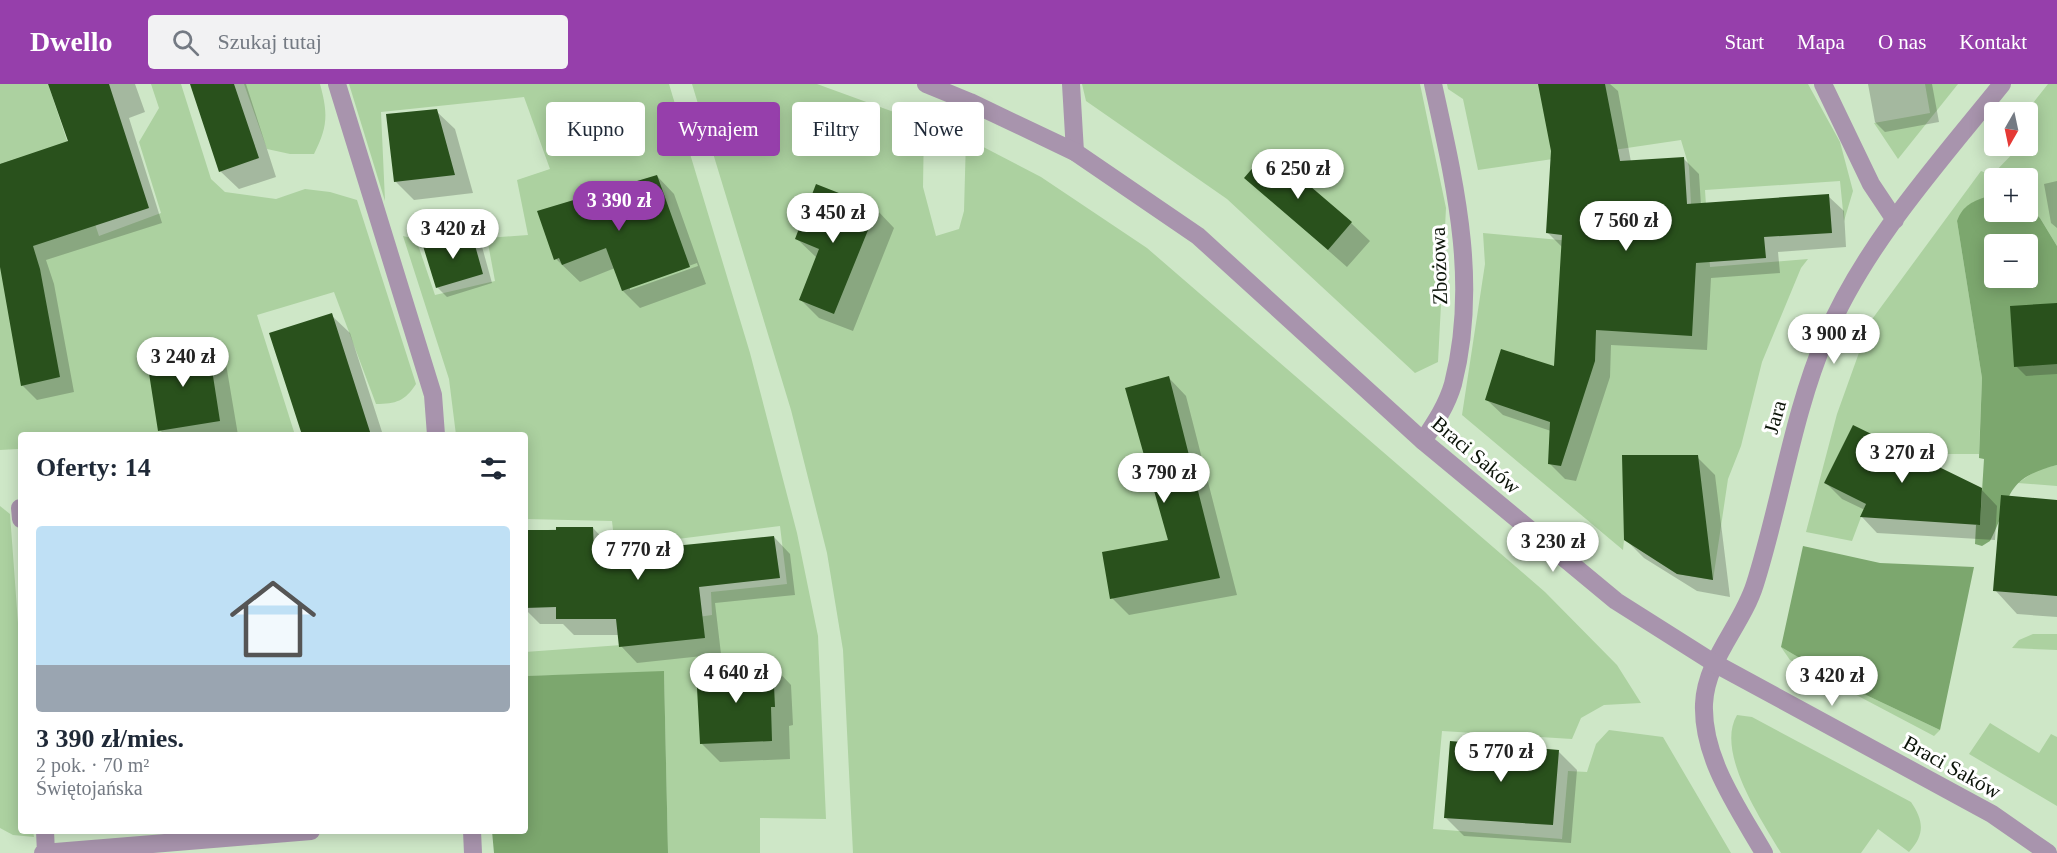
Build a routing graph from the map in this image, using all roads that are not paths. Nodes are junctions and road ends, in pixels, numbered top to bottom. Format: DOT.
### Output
graph roads {
  1 [pos="337,84"];
  2 [pos="926,84"];
  3 [pos="1071,84"];
  4 [pos="1433,84"];
  5 [pos="1823,84"];
  6 [pos="2002,84"];
  7 [pos="1075,152"];
  8 [pos="1895,220"];
  9 [pos="436,432"];
  10 [pos="1423,441"];
  11 [pos="1714,663"];
  12 [pos="45,834"];
  13 [pos="275,834"];
  14 [pos="472,834"];
  15 [pos="45,853"];
  16 [pos="473,853"];
  17 [pos="1764,853"];
  18 [pos="2048,853"];
  1 -- 9 [label="street"];
  2 -- 7 [label="street, Braci Saków"];
  3 -- 7 [label="street"];
  4 -- 10 [label="street, Zbożowa"];
  5 -- 8 [label="street"];
  6 -- 8 [label="street, Jara"];
  7 -- 10 [label="street, Braci Saków"];
  8 -- 11 [label="street, Jara"];
  10 -- 11 [label="street, Braci Saków"];
  11 -- 17 [label="street, Jara"];
  11 -- 18 [label="street, Braci Saków"];
  12 -- 15 [label="street"];
  13 -- 15 [label="street"];
  14 -- 16 [label="street"];
}
